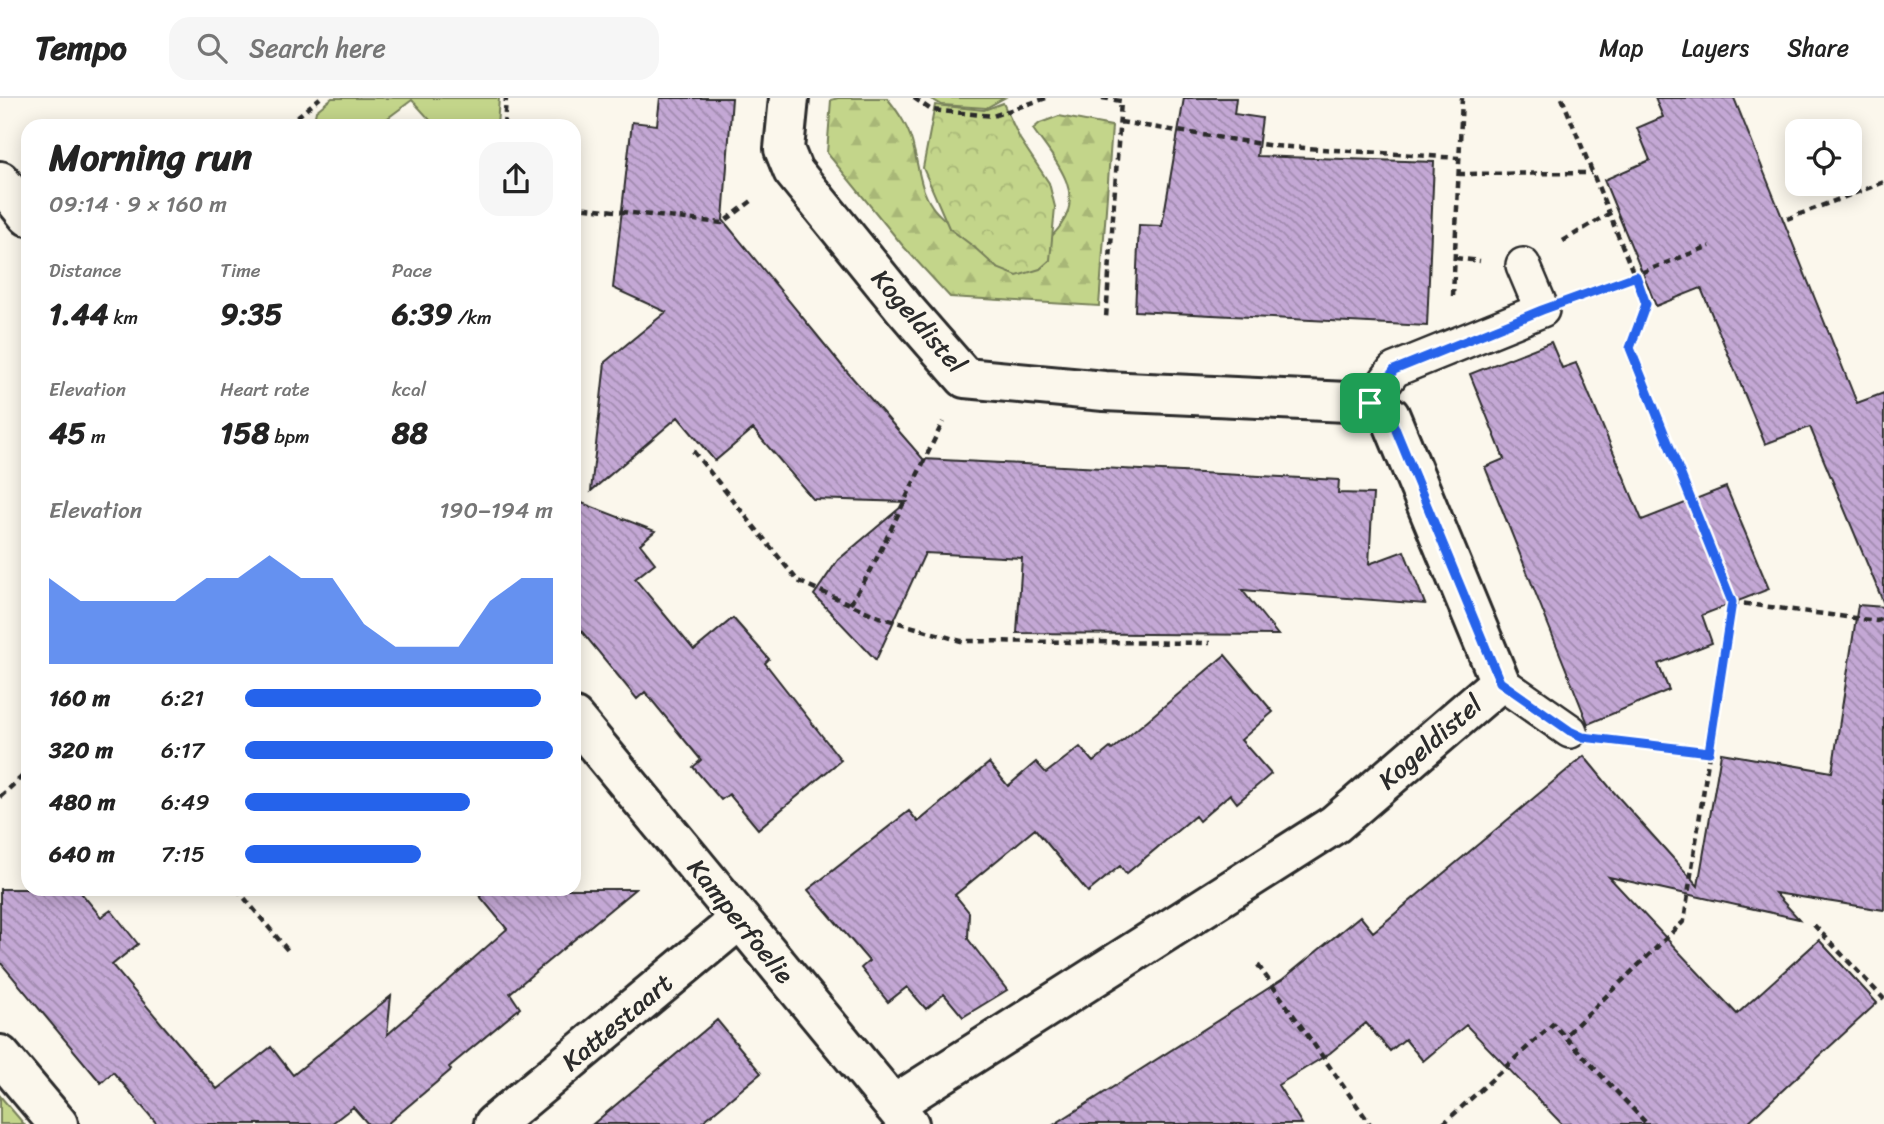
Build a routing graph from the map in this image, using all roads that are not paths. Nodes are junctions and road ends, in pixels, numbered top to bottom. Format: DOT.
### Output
graph roads {
  1 [pos="789,98"];
  2 [pos="1523,265"];
  3 [pos="1370,403"];
  4 [pos="1500,682"];
  5 [pos="581,727"];
  6 [pos="1570,731"];
  7 [pos="740,920"];
  8 [pos="0,1055"];
  9 [pos="901,1115"];
  10 [pos="58,1124"];
  11 [pos="494,1124"];
  1 -- 3 [label="street, Kogeldistel"];
  2 -- 3 [label="lane"];
  3 -- 4 [label="street, Kogeldistel"];
  4 -- 6 [label="lane"];
  4 -- 9 [label="street, Kogeldistel"];
  5 -- 7 [label="street, Kamperfoelie"];
  7 -- 9 [label="street, Kamperfoelie"];
  7 -- 11 [label="street, Kattestaart"];
  8 -- 10 [label="street"];
}
